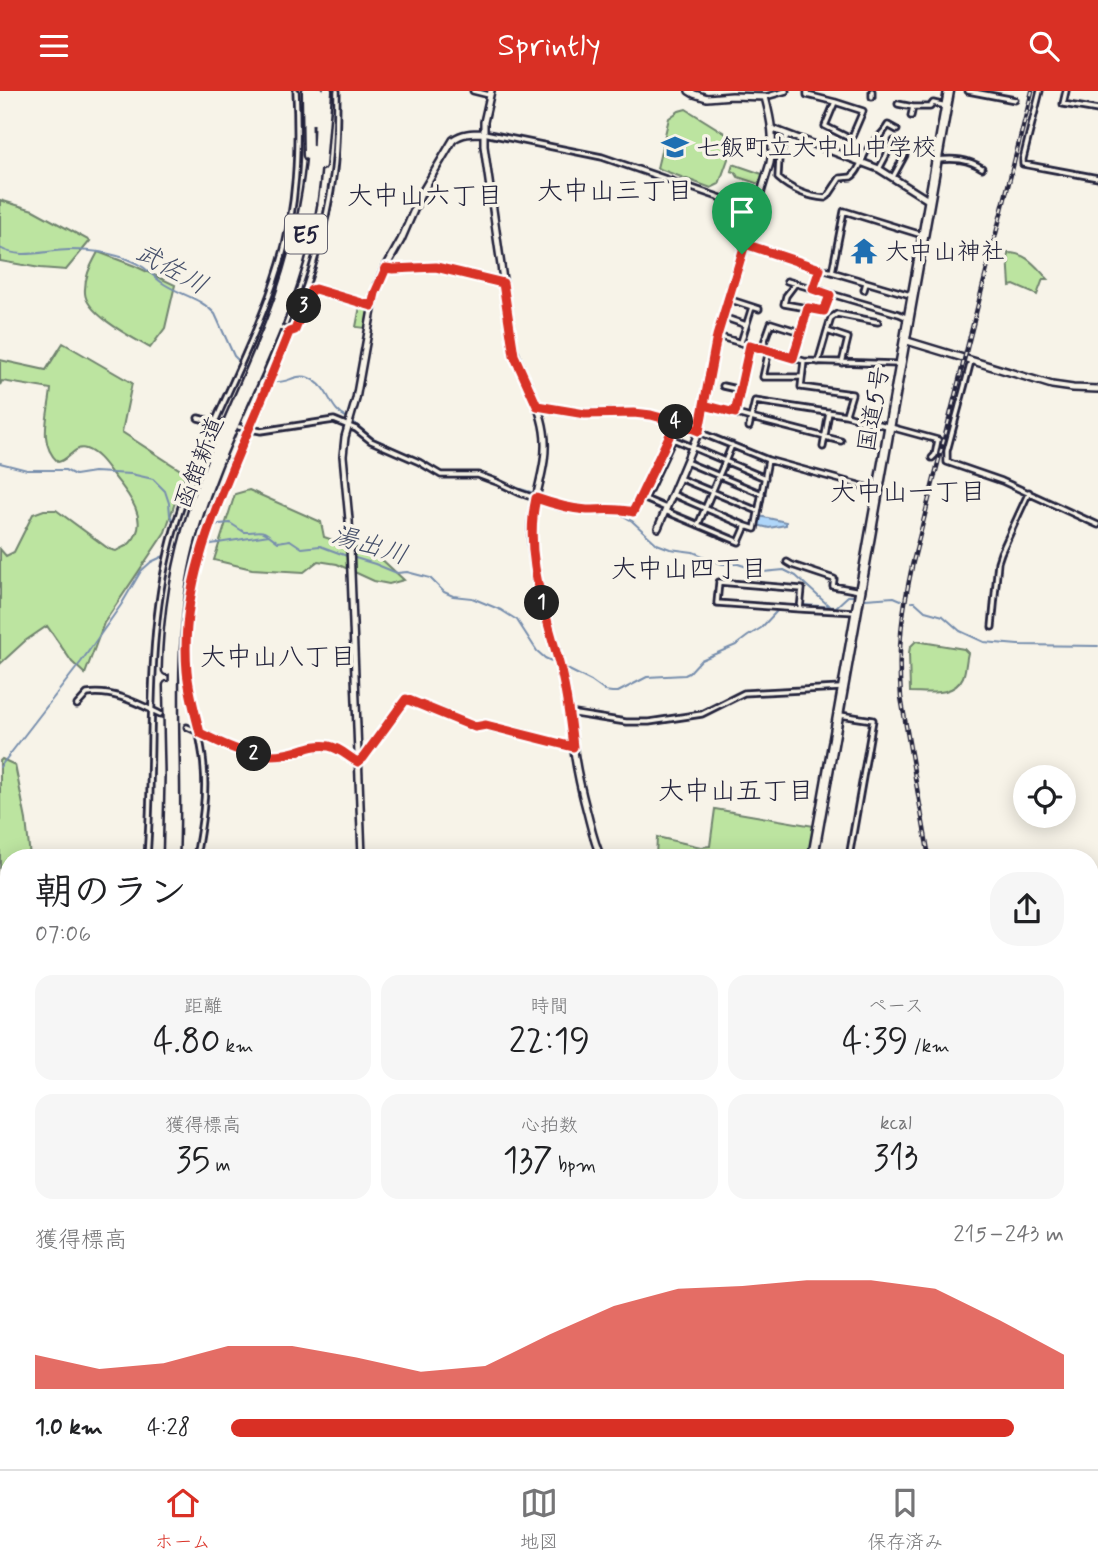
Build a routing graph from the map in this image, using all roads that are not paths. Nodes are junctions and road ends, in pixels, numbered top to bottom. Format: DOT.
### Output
graph roads {
  1 [pos="296,91"];
  2 [pos="307,91"];
  3 [pos="313,91"];
  4 [pos="319,91"];
  5 [pos="327,91"];
  6 [pos="337,91"];
  7 [pos="473,91"];
  8 [pos="689,91"];
  9 [pos="786,91"];
  10 [pos="807,91"];
  11 [pos="872,91"];
  12 [pos="949,91"];
  13 [pos="968,91"];
  14 [pos="1040,91"];
  15 [pos="1066,91"];
  16 [pos="490,93"];
  17 [pos="714,94"];
  18 [pos="733,94"];
  19 [pos="755,94"];
  20 [pos="765,97"];
  21 [pos="872,97"];
  22 [pos="1015,100"];
  23 [pos="835,102"];
  24 [pos="898,104"];
  25 [pos="946,106"];
  26 [pos="913,107"];
  27 [pos="1098,110"];
  28 [pos="911,117"];
  29 [pos="773,129"];
  30 [pos="897,129"];
  31 [pos="484,133"];
  32 [pos="787,135"];
  33 [pos="935,160"];
  34 [pos="861,163"];
  35 [pos="982,167"];
  36 [pos="879,169"];
  37 [pos="766,175"];
  38 [pos="893,177"];
  39 [pos="778,178"];
  40 [pos="1098,178"];
  41 [pos="307,197"];
  42 [pos="928,200"];
  43 [pos="756,210"];
  44 [pos="923,235"];
  45 [pos="305,240"];
  46 [pos="745,244"];
  47 [pos="386,268"];
  48 [pos="820,269"];
  49 [pos="831,272"];
  50 [pos="787,281"];
  51 [pos="503,283"];
  52 [pos="866,283"];
  53 [pos="795,284"];
  54 [pos="813,289"];
  55 [pos="864,290"];
  56 [pos="830,295"];
  57 [pos="912,296"];
  58 [pos="728,299"];
  59 [pos="372,306"];
  60 [pos="752,307"];
  61 [pos="808,308"];
  62 [pos="759,309"];
  63 [pos="723,317"];
  64 [pos="908,318"];
  65 [pos="259,320"];
  66 [pos="266,322"];
  67 [pos="878,323"];
  68 [pos="747,325"];
  69 [pos="281,328"];
  70 [pos="827,331"];
  71 [pos="289,332"];
  72 [pos="800,332"];
  73 [pos="717,336"];
  74 [pos="904,340"];
  75 [pos="741,342"];
  76 [pos="750,345"];
  77 [pos="762,348"];
  78 [pos="769,350"];
  79 [pos="793,358"];
  80 [pos="804,361"];
  81 [pos="971,361"];
  82 [pos="818,362"];
  83 [pos="842,363"];
  84 [pos="900,363"];
  85 [pos="255,368"];
  86 [pos="801,377"];
  87 [pos="723,386"];
  88 [pos="1098,389"];
  89 [pos="741,390"];
  90 [pos="704,405"];
  91 [pos="537,406"];
  92 [pos="829,412"];
  93 [pos="735,413"];
  94 [pos="846,415"];
  95 [pos="198,418"];
  96 [pos="751,418"];
  97 [pos="215,422"];
  98 [pos="350,422"];
  99 [pos="676,422"];
  100 [pos="223,424"];
  101 [pos="889,425"];
  102 [pos="239,427"];
  103 [pos="749,427"];
  104 [pos="249,429"];
  105 [pos="699,431"];
  106 [pos="824,437"];
  107 [pos="841,441"];
  108 [pos="732,445"];
  109 [pos="692,447"];
  110 [pos="823,447"];
  111 [pos="932,458"];
  112 [pos="768,460"];
  113 [pos="725,461"];
  114 [pos="686,462"];
  115 [pos="719,476"];
  116 [pos="679,478"];
  117 [pos="765,478"];
  118 [pos="877,490"];
  119 [pos="712,492"];
  120 [pos="1029,492"];
  121 [pos="672,494"];
  122 [pos="762,494"];
  123 [pos="536,498"];
  124 [pos="706,508"];
  125 [pos="666,509"];
  126 [pos="758,512"];
  127 [pos="698,525"];
  128 [pos="1098,525"];
  129 [pos="746,526"];
  130 [pos="658,528"];
  131 [pos="787,562"];
  132 [pos="182,565"];
  133 [pos="860,591"];
  134 [pos="800,609"];
  135 [pos="856,612"];
  136 [pos="992,627"];
  137 [pos="843,688"];
  138 [pos="77,705"];
  139 [pos="153,710"];
  140 [pos="569,713"];
  141 [pos="160,714"];
  142 [pos="838,715"];
  143 [pos="187,727"];
  144 [pos="200,733"];
  145 [pos="573,747"];
  146 [pos="358,762"];
  147 [pos="148,849"];
  148 [pos="168,849"];
  149 [pos="174,849"];
  150 [pos="197,849"];
  151 [pos="362,849"];
  152 [pos="598,849"];
  153 [pos="814,849"];
  154 [pos="850,849"];
  1 -- 65 [label="street"];
  2 -- 41 [label="highway"];
  3 -- 41 [label="highway, 函館新道 / E5"];
  4 -- 45 [label="highway, 函館新道 / E5"];
  5 -- 45 [label="highway"];
  6 -- 71 [label="street"];
  7 -- 16 [label="street"];
  8 -- 17 [label="street"];
  9 -- 20 [label="street"];
  10 -- 23 [label="street"];
  11 -- 21 [label="street"];
  12 -- 25 [label="highway, 国道5号"];
  13 -- 22 [label="street"];
  14 -- 40 [label="street"];
  15 -- 27 [label="street"];
  16 -- 31 [label="street"];
  17 -- 18 [label="street"];
  18 -- 19 [label="street"];
  19 -- 20 [label="street"];
  20 -- 29 [label="street"];
  23 -- 23 [label="street"];
  24 -- 26 [label="street"];
  25 -- 26 [label="street"];
  25 -- 33 [label="highway, 国道5号"];
  26 -- 28 [label="street"];
  29 -- 32 [label="street"];
  29 -- 37 [label="street"];
  30 -- 34 [label="street"];
  31 -- 43 [label="street"];
  31 -- 47 [label="street"];
  31 -- 51 [label="street"];
  32 -- 34 [label="street"];
  32 -- 39 [label="street"];
  33 -- 35 [label="street"];
  33 -- 42 [label="highway, 国道5号"];
  34 -- 36 [label="street"];
  34 -- 39 [label="street"];
  36 -- 38 [label="street"];
  36 -- 38 [label="street"];
  37 -- 39 [label="street"];
  37 -- 43 [label="street"];
  38 -- 42 [label="street"];
  41 -- 85 [label="highway, 函館新道 / E5"];
  42 -- 44 [label="highway, 国道5号"];
  43 -- 46 [label="street"];
  44 -- 49 [label="street"];
  44 -- 57 [label="highway, 国道5号"];
  45 -- 85 [label="highway, 函館新道 / E5"];
  46 -- 48 [label="street"];
  46 -- 58 [label="street"];
  47 -- 51 [label="street"];
  47 -- 59 [label="street"];
  48 -- 49 [label="street"];
  48 -- 54 [label="street"];
  49 -- 52 [label="street"];
  50 -- 53 [label="street"];
  51 -- 91 [label="street"];
  52 -- 55 [label="street"];
  52 -- 57 [label="street"];
  53 -- 54 [label="street"];
  53 -- 61 [label="street"];
  54 -- 56 [label="street"];
  56 -- 61 [label="street"];
  56 -- 64 [label="street"];
  57 -- 64 [label="highway, 国道5号"];
  58 -- 60 [label="street"];
  58 -- 63 [label="street"];
  59 -- 71 [label="street"];
  59 -- 98 [label="street"];
  60 -- 62 [label="street"];
  60 -- 68 [label="street"];
  61 -- 72 [label="street"];
  63 -- 68 [label="street"];
  63 -- 73 [label="street"];
  64 -- 74 [label="highway, 国道5号"];
  65 -- 66 [label="street"];
  65 -- 97 [label="street"];
  67 -- 70 [label="street"];
  68 -- 75 [label="street"];
  69 -- 71 [label="street"];
  70 -- 82 [label="street"];
  70 -- 83 [label="street"];
  71 -- 104 [label="street"];
  72 -- 77 [label="street"];
  72 -- 79 [label="street"];
  73 -- 75 [label="street"];
  73 -- 90 [label="street"];
  74 -- 81 [label="street"];
  74 -- 84 [label="highway, 国道5号"];
  75 -- 76 [label="street"];
  76 -- 77 [label="street"];
  76 -- 89 [label="street"];
  77 -- 78 [label="street"];
  78 -- 79 [label="street"];
  78 -- 86 [label="street"];
  79 -- 80 [label="street"];
  80 -- 82 [label="street"];
  80 -- 86 [label="street"];
  81 -- 88 [label="street"];
  81 -- 120 [label="street"];
  82 -- 83 [label="street"];
  83 -- 84 [label="street"];
  84 -- 101 [label="highway, 国道5号"];
  85 -- 132 [label="highway, 函館新道 / E5"];
  86 -- 94 [label="street"];
  87 -- 89 [label="street"];
  89 -- 93 [label="street"];
  90 -- 93 [label="street"];
  90 -- 105 [label="street"];
  91 -- 99 [label="street"];
  91 -- 123 [label="street"];
  92 -- 94 [label="street"];
  92 -- 96 [label="street"];
  92 -- 106 [label="street"];
  93 -- 96 [label="street"];
  94 -- 101 [label="street"];
  95 -- 97 [label="street"];
  96 -- 103 [label="street"];
  96 -- 106 [label="street"];
  97 -- 100 [label="street"];
  97 -- 139 [label="street"];
  98 -- 104 [label="street"];
  98 -- 123 [label="street"];
  98 -- 146 [label="street"];
  99 -- 105 [label="street"];
  99 -- 123 [label="street"];
  101 -- 111 [label="street"];
  101 -- 118 [label="highway, 国道5号"];
  102 -- 104 [label="street"];
  104 -- 144 [label="street"];
  105 -- 108 [label="street"];
  105 -- 109 [label="street"];
  106 -- 107 [label="street"];
  106 -- 110 [label="street"];
  108 -- 112 [label="street"];
  108 -- 113 [label="street"];
  109 -- 113 [label="street"];
  109 -- 114 [label="street"];
  109 -- 125 [label="street"];
  112 -- 117 [label="street"];
  112 -- 118 [label="street"];
  113 -- 115 [label="street"];
  113 -- 117 [label="street"];
  114 -- 115 [label="street"];
  114 -- 116 [label="street"];
  115 -- 119 [label="street"];
  115 -- 122 [label="street"];
  116 -- 119 [label="street"];
  116 -- 121 [label="street"];
  117 -- 122 [label="street"];
  118 -- 133 [label="highway, 国道5号"];
  119 -- 124 [label="street"];
  119 -- 126 [label="street"];
  120 -- 128 [label="street"];
  120 -- 136 [label="street"];
  121 -- 124 [label="street"];
  121 -- 125 [label="street"];
  122 -- 126 [label="street"];
  123 -- 140 [label="street"];
  124 -- 127 [label="street"];
  124 -- 129 [label="street"];
  125 -- 127 [label="street"];
  125 -- 130 [label="street"];
  126 -- 129 [label="street"];
  127 -- 129 [label="street"];
  131 -- 133 [label="street"];
  132 -- 148 [label="highway, 函館新道 / E5"];
  132 -- 149 [label="highway, 函館新道 / E5"];
  133 -- 135 [label="highway, 国道5号"];
  134 -- 134 [label="street"];
  134 -- 135 [label="street"];
  135 -- 137 [label="highway, 国道5号"];
  137 -- 140 [label="street"];
  137 -- 142 [label="highway, 国道5号"];
  138 -- 139 [label="street"];
  139 -- 141 [label="street"];
  139 -- 147 [label="street"];
  140 -- 145 [label="street"];
  142 -- 153 [label="highway, 国道5号"];
  142 -- 154 [label="street"];
  143 -- 144 [label="street"];
  144 -- 146 [label="street"];
  144 -- 150 [label="street"];
  145 -- 146 [label="street"];
  145 -- 152 [label="street"];
  146 -- 151 [label="street"];
}
